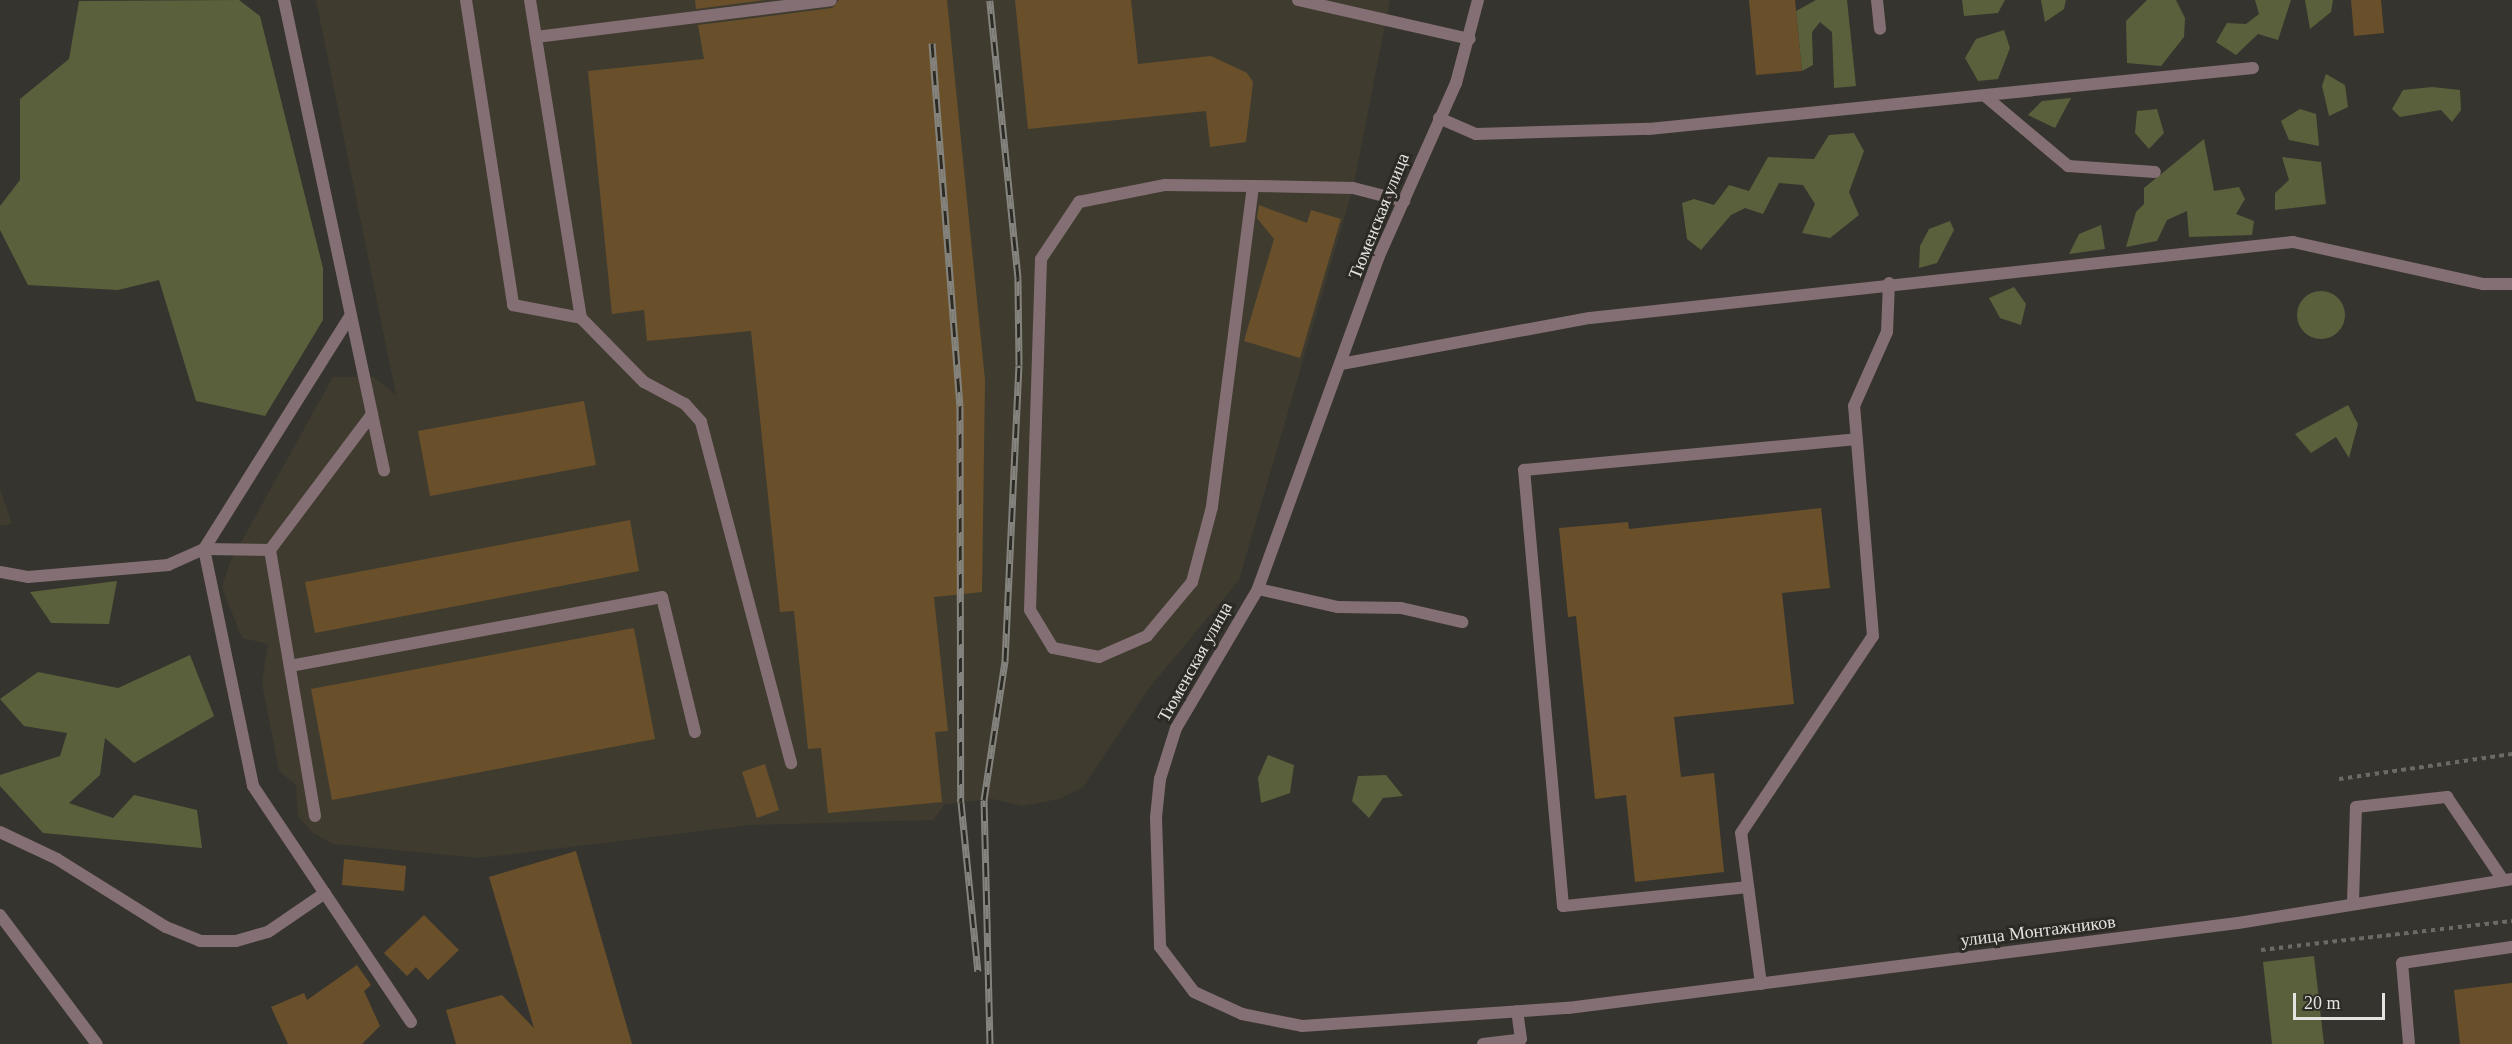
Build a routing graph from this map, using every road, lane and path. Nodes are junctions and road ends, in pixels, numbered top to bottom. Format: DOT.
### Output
graph roads {
  1 [pos="284,0"];
  2 [pos="466,0"];
  3 [pos="530,0"];
  4 [pos="831,0"];
  5 [pos="1298,0"];
  6 [pos="1478,0"];
  7 [pos="1877,0"];
  8 [pos="1880,29"];
  9 [pos="536,37"];
  10 [pos="1470,39"];
  11 [pos="2253,68"];
  12 [pos="1985,96"];
  13 [pos="1439,118"];
  14 [pos="2155,172"];
  15 [pos="1253,186"];
  16 [pos="1404,201"];
  17 [pos="1889,283"];
  18 [pos="2512,284"];
  19 [pos="351,315"];
  20 [pos="581,318"];
  21 [pos="1341,364"];
  22 [pos="372,414"];
  23 [pos="1857,439"];
  24 [pos="384,470"];
  25 [pos="204,549"];
  26 [pos="270,550"];
  27 [pos="0,572"];
  28 [pos="1258,589"];
  29 [pos="1462,622"];
  30 [pos="290,666"];
  31 [pos="695,732"];
  32 [pos="2512,754"];
  33 [pos="791,763"];
  34 [pos="2339,779"];
  35 [pos="315,816"];
  36 [pos="0,831"];
  37 [pos="2507,880"];
  38 [pos="1748,887"];
  39 [pos="325,893"];
  40 [pos="2353,902"];
  41 [pos="0,915"];
  42 [pos="2512,921"];
  43 [pos="2512,947"];
  44 [pos="2261,950"];
  45 [pos="1761,984"];
  46 [pos="1568,1008"];
  47 [pos="1517,1011"];
  48 [pos="411,1023"];
  49 [pos="1503,1043"];
  50 [pos="97,1044"];
  51 [pos="1484,1044"];
  52 [pos="2409,1044"];
  1 -- 19 [label="street"];
  2 -- 20 [label="street"];
  3 -- 9 [label="street"];
  4 -- 9 [label="street"];
  5 -- 10 [label="street"];
  6 -- 10 [label="street, Тюменская улица"];
  7 -- 8 [label="street"];
  9 -- 20 [label="street"];
  10 -- 13 [label="street, Тюменская улица"];
  11 -- 12 [label="street"];
  12 -- 13 [label="street"];
  12 -- 14 [label="street"];
  13 -- 16 [label="street, Тюменская улица"];
  15 -- 15 [label="street"];
  15 -- 16 [label="street"];
  16 -- 21 [label="street, Тюменская улица"];
  17 -- 18 [label="street"];
  17 -- 21 [label="street"];
  17 -- 23 [label="street"];
  19 -- 22 [label="street"];
  19 -- 25 [label="street"];
  20 -- 33 [label="street"];
  21 -- 28 [label="street, Тюменская улица"];
  22 -- 24 [label="street"];
  22 -- 26 [label="street"];
  23 -- 38 [label="street"];
  23 -- 38 [label="street"];
  25 -- 26 [label="street"];
  25 -- 27 [label="street"];
  25 -- 39 [label="street"];
  26 -- 30 [label="street"];
  28 -- 29 [label="street"];
  28 -- 47 [label="street, Тюменская улица"];
  30 -- 31 [label="street"];
  30 -- 35 [label="street"];
  32 -- 34 [label="path"];
  36 -- 39 [label="street"];
  37 -- 40 [label="street, улица Монтажников"];
  37 -- 40 [label="street"];
  38 -- 45 [label="street"];
  39 -- 48 [label="street"];
  40 -- 45 [label="street, улица Монтажников"];
  41 -- 50 [label="street"];
  42 -- 44 [label="path"];
  43 -- 52 [label="street"];
  45 -- 46 [label="street, улица Монтажников"];
  46 -- 47 [label="street, Тюменская улица"];
  47 -- 49 [label="street"];
  49 -- 51 [label="street"];
}
